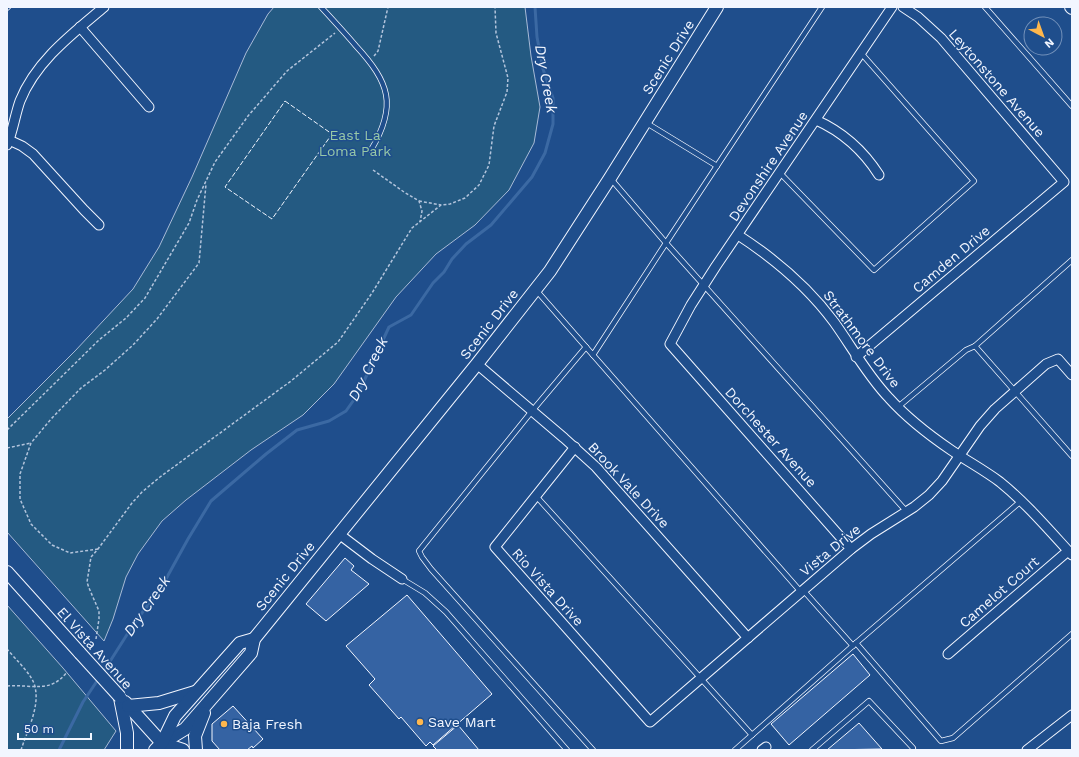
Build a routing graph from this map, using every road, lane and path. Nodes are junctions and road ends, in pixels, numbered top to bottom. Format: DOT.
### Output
graph roads {
  1 [pos="104,7"];
  2 [pos="321,7"];
  3 [pos="388,7"];
  4 [pos="495,7"];
  5 [pos="717,7"];
  6 [pos="822,7"];
  7 [pos="892,7"];
  8 [pos="903,7"];
  9 [pos="984,7"];
  10 [pos="80,27"];
  11 [pos="333,36"];
  12 [pos="861,53"];
  13 [pos="369,60"];
  14 [pos="149,106"];
  15 [pos="1072,106"];
  16 [pos="816,120"];
  17 [pos="645,122"];
  18 [pos="8,142"];
  19 [pos="371,150"];
  20 [pos="717,166"];
  21 [pos="373,170"];
  22 [pos="780,173"];
  23 [pos="879,175"];
  24 [pos="610,178"];
  25 [pos="206,181"];
  26 [pos="1064,182"];
  27 [pos="419,201"];
  28 [pos="441,205"];
  29 [pos="420,222"];
  30 [pos="99,225"];
  31 [pos="738,235"];
  32 [pos="666,243"];
  33 [pos="1072,260"];
  34 [pos="704,285"];
  35 [pos="536,289"];
  36 [pos="670,344"];
  37 [pos="975,346"];
  38 [pos="586,347"];
  39 [pos="593,355"];
  40 [pos="856,357"];
  41 [pos="477,364"];
  42 [pos="1072,375"];
  43 [pos="1015,390"];
  44 [pos="898,407"];
  45 [pos="532,411"];
  46 [pos="7,430"];
  47 [pos="31,443"];
  48 [pos="575,447"];
  49 [pos="7,448"];
  50 [pos="960,455"];
  51 [pos="1072,456"];
  52 [pos="536,496"];
  53 [pos="1021,501"];
  54 [pos="907,512"];
  55 [pos="339,534"];
  56 [pos="98,549"];
  57 [pos="851,549"];
  58 [pos="1070,553"];
  59 [pos="7,572"];
  60 [pos="402,579"];
  61 [pos="802,591"];
  62 [pos="1072,634"];
  63 [pos="748,638"];
  64 [pos="96,639"];
  65 [pos="254,639"];
  66 [pos="854,644"];
  67 [pos="7,649"];
  68 [pos="948,654"];
  69 [pos="67,672"];
  70 [pos="701,678"];
  71 [pos="7,686"];
  72 [pos="35,686"];
  73 [pos="197,692"];
  74 [pos="120,697"];
  75 [pos="208,704"];
  76 [pos="128,706"];
  77 [pos="1072,715"];
  78 [pos="650,722"];
  79 [pos="752,735"];
  80 [pos="160,748"];
  81 [pos="913,749"];
  82 [pos="21,750"];
  83 [pos="127,750"];
  84 [pos="183,750"];
  85 [pos="196,750"];
  86 [pos="567,750"];
  87 [pos="593,750"];
  88 [pos="735,750"];
  89 [pos="812,750"];
  90 [pos="1027,750"];
  1 -- 10 [label="street"];
  2 -- 13 [label="lane"];
  3 -- 13 [label="path"];
  4 -- 28 [label="path"];
  5 -- 17 [label="main road, Scenic Drive"];
  6 -- 20 [label="lane"];
  7 -- 12 [label="street, Devonshire Avenue"];
  8 -- 26 [label="street, Leytonstone Avenue"];
  9 -- 15 [label="lane"];
  10 -- 14 [label="street"];
  10 -- 18 [label="street"];
  11 -- 25 [label="path"];
  12 -- 16 [label="street, Devonshire Avenue"];
  12 -- 22 [label="lane"];
  13 -- 19 [label="lane"];
  16 -- 22 [label="street, Devonshire Avenue"];
  16 -- 23 [label="street"];
  17 -- 20 [label="lane"];
  17 -- 24 [label="main road, Scenic Drive"];
  18 -- 30 [label="street"];
  20 -- 32 [label="lane"];
  21 -- 27 [label="path"];
  22 -- 31 [label="street, Devonshire Avenue"];
  24 -- 32 [label="lane"];
  24 -- 35 [label="main road, Scenic Drive"];
  25 -- 46 [label="path"];
  25 -- 47 [label="path"];
  26 -- 40 [label="street, Camden Drive"];
  27 -- 28 [label="path"];
  27 -- 29 [label="path"];
  28 -- 29 [label="path"];
  29 -- 56 [label="path"];
  31 -- 34 [label="street, Devonshire Avenue"];
  31 -- 40 [label="street, Strathmore Drive"];
  32 -- 34 [label="lane"];
  32 -- 39 [label="lane"];
  33 -- 37 [label="lane"];
  34 -- 36 [label="street, Devonshire Avenue"];
  34 -- 54 [label="lane"];
  35 -- 38 [label="lane"];
  35 -- 41 [label="main road, Scenic Drive"];
  36 -- 57 [label="street, Dorchester Avenue"];
  37 -- 43 [label="lane"];
  37 -- 44 [label="lane"];
  38 -- 39 [label="lane"];
  38 -- 45 [label="lane"];
  39 -- 61 [label="lane"];
  40 -- 44 [label="street, Strathmore Drive"];
  41 -- 45 [label="street, Brook Vale Drive"];
  41 -- 55 [label="main road, Scenic Drive"];
  42 -- 43 [label="street, Vista Drive"];
  43 -- 50 [label="street, Vista Drive"];
  43 -- 51 [label="lane"];
  44 -- 50 [label="street, Strathmore Drive"];
  45 -- 48 [label="street, Brook Vale Drive"];
  45 -- 87 [label="lane"];
  47 -- 49 [label="path"];
  47 -- 56 [label="path"];
  48 -- 52 [label="street, Rio Vista Drive"];
  48 -- 63 [label="street, Brook Vale Drive"];
  50 -- 53 [label="street, Strathmore Drive"];
  50 -- 54 [label="street, Vista Drive"];
  52 -- 70 [label="lane"];
  52 -- 78 [label="street, Rio Vista Drive"];
  53 -- 58 [label="street, Strathmore Drive"];
  53 -- 66 [label="lane"];
  54 -- 57 [label="street, Vista Drive"];
  55 -- 60 [label="street"];
  55 -- 65 [label="main road, Scenic Drive"];
  56 -- 64 [label="path"];
  57 -- 61 [label="street, Vista Drive"];
  58 -- 68 [label="street, Camelot Court"];
  59 -- 74 [label="main road, El Vista Avenue, bridge"];
  60 -- 86 [label="lane"];
  61 -- 63 [label="street, Vista Drive"];
  61 -- 66 [label="lane"];
  62 -- 66 [label="lane"];
  63 -- 70 [label="street, Vista Drive"];
  65 -- 73 [label="main road, Scenic Drive"];
  65 -- 75 [label="main road, Scenic Drive"];
  66 -- 79 [label="lane"];
  67 -- 72 [label="path"];
  69 -- 72 [label="path"];
  70 -- 78 [label="street, Vista Drive"];
  70 -- 79 [label="lane"];
  71 -- 72 [label="path"];
  72 -- 82 [label="path"];
  73 -- 76 [label="main road"];
  73 -- 80 [label="main road, Scenic Drive"];
  74 -- 76 [label="main road, El Vista Avenue"];
  74 -- 83 [label="main road"];
  75 -- 80 [label="main road, Scenic Drive"];
  75 -- 85 [label="main road"];
  76 -- 80 [label="main road, El Vista Avenue"];
  77 -- 90 [label="street"];
  79 -- 88 [label="lane"];
  80 -- 84 [label="main road"];
  81 -- 89 [label="lane"];
}
